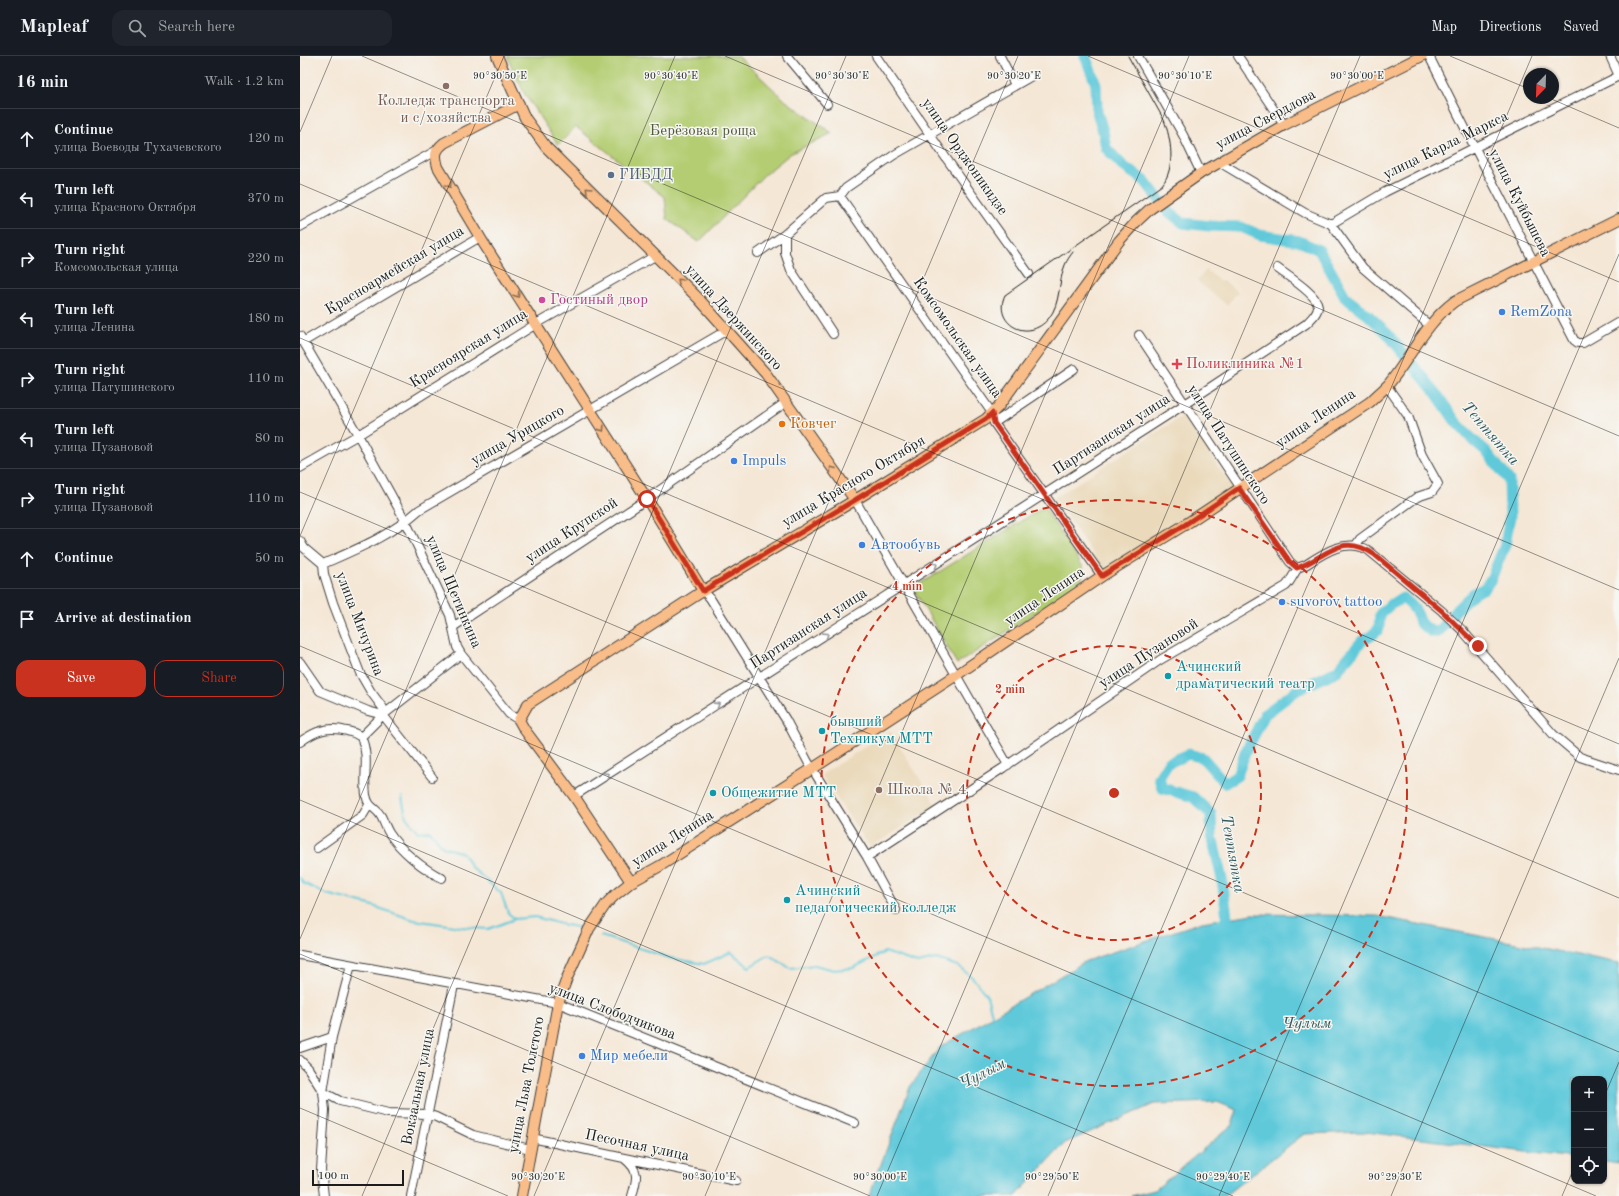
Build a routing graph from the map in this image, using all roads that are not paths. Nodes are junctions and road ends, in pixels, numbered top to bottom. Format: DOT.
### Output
graph roads {
  1 [pos="496,56"];
  2 [pos="787,56"];
  3 [pos="876,56"];
  4 [pos="1000,56"];
  5 [pos="1138,56"];
  6 [pos="1238,56"];
  7 [pos="1422,56"];
  8 [pos="1429,56"];
  9 [pos="1610,56"];
  10 [pos="1619,76"];
  11 [pos="1030,77"];
  12 [pos="1015,85"];
  13 [pos="519,104"];
  14 [pos="827,104"];
  15 [pos="1284,126"];
  16 [pos="930,134"];
  17 [pos="1475,148"];
  18 [pos="436,150"];
  19 [pos="1219,162"];
  20 [pos="1201,173"];
  21 [pos="840,196"];
  22 [pos="1150,209"];
  23 [pos="1619,219"];
  24 [pos="1331,224"];
  25 [pos="300,227"];
  26 [pos="785,234"];
  27 [pos="480,237"];
  28 [pos="758,253"];
  29 [pos="655,256"];
  30 [pos="1533,262"];
  31 [pos="1277,268"];
  32 [pos="1029,274"];
  33 [pos="1619,322"];
  34 [pos="536,324"];
  35 [pos="1430,325"];
  36 [pos="727,330"];
  37 [pos="833,334"];
  38 [pos="1139,335"];
  39 [pos="302,339"];
  40 [pos="1074,369"];
  41 [pos="1387,386"];
  42 [pos="785,403"];
  43 [pos="1185,404"];
  44 [pos="590,410"];
  45 [pos="993,418"];
  46 [pos="358,435"];
  47 [pos="300,468"];
  48 [pos="1239,488"];
  49 [pos="1044,495"];
  50 [pos="647,499"];
  51 [pos="855,500"];
  52 [pos="406,522"];
  53 [pos="300,542"];
  54 [pos="1356,545"];
  55 [pos="323,564"];
  56 [pos="1297,568"];
  57 [pos="1102,576"];
  58 [pos="903,586"];
  59 [pos="703,591"];
  60 [pos="453,627"];
  61 [pos="461,654"];
  62 [pos="300,662"];
  63 [pos="955,676"];
  64 [pos="760,677"];
  65 [pos="384,715"];
  66 [pos="519,720"];
  67 [pos="361,737"];
  68 [pos="300,742"];
  69 [pos="1008,765"];
  70 [pos="812,769"];
  71 [pos="1619,770"];
  72 [pos="432,777"];
  73 [pos="574,796"];
  74 [pos="369,805"];
  75 [pos="317,848"];
  76 [pos="867,857"];
  77 [pos="442,878"];
  78 [pos="631,882"];
  79 [pos="896,910"];
  80 [pos="300,955"];
  81 [pos="351,965"];
  82 [pos="454,985"];
  83 [pos="558,1003"];
  84 [pos="332,1037"];
  85 [pos="300,1048"];
  86 [pos="300,1060"];
  87 [pos="323,1092"];
  88 [pos="427,1114"];
  89 [pos="855,1123"];
  90 [pos="532,1138"];
  91 [pos="530,1149"];
  92 [pos="624,1158"];
  93 [pos="736,1181"];
  94 [pos="324,1196"];
  95 [pos="411,1196"];
  96 [pos="522,1196"];
  97 [pos="632,1196"];
  1 -- 13 [label="main road, улица Дзержинского"];
  2 -- 14 [label="street"];
  3 -- 16 [label="street, улица Орджоникидзе"];
  4 -- 12 [label="street"];
  5 -- 20 [label="street"];
  6 -- 15 [label="street"];
  7 -- 15 [label="main road, улица Свердлова"];
  8 -- 17 [label="street, улица Куйбышева"];
  9 -- 10 [label="street"];
  10 -- 17 [label="street, улица Карла Маркса"];
  11 -- 12 [label="street"];
  12 -- 16 [label="street"];
  13 -- 18 [label="main road"];
  29 -- 13 [label="main road, улица Дзержинского, one-way"];
  15 -- 19 [label="main road, улица Свердлова"];
  16 -- 21 [label="street"];
  16 -- 32 [label="street, улица Орджоникидзе"];
  17 -- 24 [label="street, улица Карла Маркса"];
  17 -- 30 [label="street, улица Куйбышева"];
  18 -- 25 [label="street"];
  18 -- 27 [label="main road, one-way"];
  19 -- 20 [label="main road, улица Свердлова"];
  19 -- 24 [label="street"];
  20 -- 22 [label="main road, улица Свердлова"];
  21 -- 26 [label="street"];
  21 -- 45 [label="street, Комсомольская улица"];
  22 -- 45 [label="main road, улица Красного Октября"];
  23 -- 30 [label="main road, улица Ленина"];
  24 -- 35 [label="street"];
  26 -- 28 [label="street"];
  26 -- 37 [label="street"];
  27 -- 34 [label="main road, one-way"];
  27 -- 39 [label="street, Красноармейская улица"];
  29 -- 34 [label="street, Красноярская улица"];
  36 -- 29 [label="main road, улица Дзержинского, one-way"];
  30 -- 33 [label="street, улица Куйбышева"];
  30 -- 35 [label="main road, улица Ленина"];
  31 -- 43 [label="street, Партизанская улица"];
  34 -- 44 [label="main road"];
  34 -- 46 [label="street, Красноярская улица"];
  35 -- 41 [label="main road, улица Ленина"];
  36 -- 42 [label="main road, улица Дзержинского"];
  36 -- 44 [label="street, улица Урицкого"];
  38 -- 43 [label="street, улица Патушинского"];
  39 -- 46 [label="street, улица Щетинкина"];
  40 -- 45 [label="street"];
  41 -- 48 [label="main road, улица Ленина"];
  41 -- 54 [label="street"];
  42 -- 50 [label="street, улица Крупской"];
  51 -- 42 [label="main road, улица Дзержинского, one-way"];
  43 -- 48 [label="street, улица Патушинского"];
  43 -- 49 [label="street, Партизанская улица"];
  44 -- 50 [label="main road, one-way"];
  44 -- 52 [label="street, улица Урицкого"];
  45 -- 49 [label="street, Комсомольская улица"];
  45 -- 51 [label="main road, улица Красного Октября"];
  46 -- 47 [label="street, Красноярская улица"];
  46 -- 52 [label="street, улица Щетинкина"];
  48 -- 56 [label="street, улица Патушинского"];
  48 -- 57 [label="main road, улица Ленина"];
  49 -- 57 [label="street, Комсомольская улица"];
  58 -- 49 [label="street, Партизанская улица, one-way"];
  50 -- 59 [label="main road"];
  50 -- 60 [label="street, улица Крупской"];
  51 -- 58 [label="street, улица Дзержинского"];
  51 -- 59 [label="main road, улица Красного Октября"];
  52 -- 55 [label="street, улица Урицкого"];
  52 -- 60 [label="street, улица Щетинкина"];
  53 -- 55 [label="street, улица Мичурина"];
  54 -- 56 [label="street"];
  54 -- 71 [label="street"];
  55 -- 65 [label="street, улица Мичурина"];
  56 -- 69 [label="street, улица Пузановой"];
  57 -- 63 [label="main road, улица Ленина"];
  58 -- 63 [label="street, улица Дзержинского"];
  64 -- 58 [label="street, Партизанская улица, one-way"];
  59 -- 64 [label="street"];
  59 -- 66 [label="main road, улица Красного Октября"];
  60 -- 61 [label="street, улица Щетинкина"];
  61 -- 65 [label="street"];
  61 -- 66 [label="street, улица Щетинкина"];
  62 -- 65 [label="street"];
  63 -- 69 [label="street, улица Дзержинского"];
  63 -- 70 [label="main road, улица Ленина"];
  64 -- 70 [label="street"];
  73 -- 64 [label="street, Партизанская улица, one-way"];
  65 -- 67 [label="street"];
  65 -- 72 [label="street, улица Мичурина"];
  66 -- 73 [label="main road, улица Щетинкина"];
  67 -- 68 [label="street"];
  67 -- 74 [label="street"];
  69 -- 76 [label="street, улица Пузановой"];
  70 -- 76 [label="street"];
  70 -- 78 [label="main road, улица Ленина"];
  73 -- 78 [label="main road, улица Щетинкина"];
  74 -- 75 [label="street"];
  74 -- 77 [label="street"];
  76 -- 79 [label="street"];
  78 -- 83 [label="main road, улица Ленина"];
  80 -- 81 [label="street, улица Слободчикова"];
  81 -- 82 [label="street, улица Слободчикова"];
  81 -- 84 [label="street"];
  82 -- 83 [label="street, улица Слободчикова"];
  82 -- 88 [label="street, Вокзальная улица"];
  83 -- 89 [label="street, улица Слободчикова"];
  83 -- 90 [label="main road, улица Льва Толстого"];
  84 -- 85 [label="street"];
  84 -- 87 [label="street"];
  86 -- 87 [label="street"];
  87 -- 88 [label="street"];
  87 -- 94 [label="street"];
  88 -- 91 [label="street"];
  88 -- 95 [label="street, Вокзальная улица"];
  90 -- 91 [label="main road, улица Льва Толстого"];
  90 -- 92 [label="street, Песочная улица"];
  91 -- 96 [label="main road, улица Льва Толстого"];
  92 -- 93 [label="street, Песочная улица"];
  92 -- 97 [label="street"];
}
